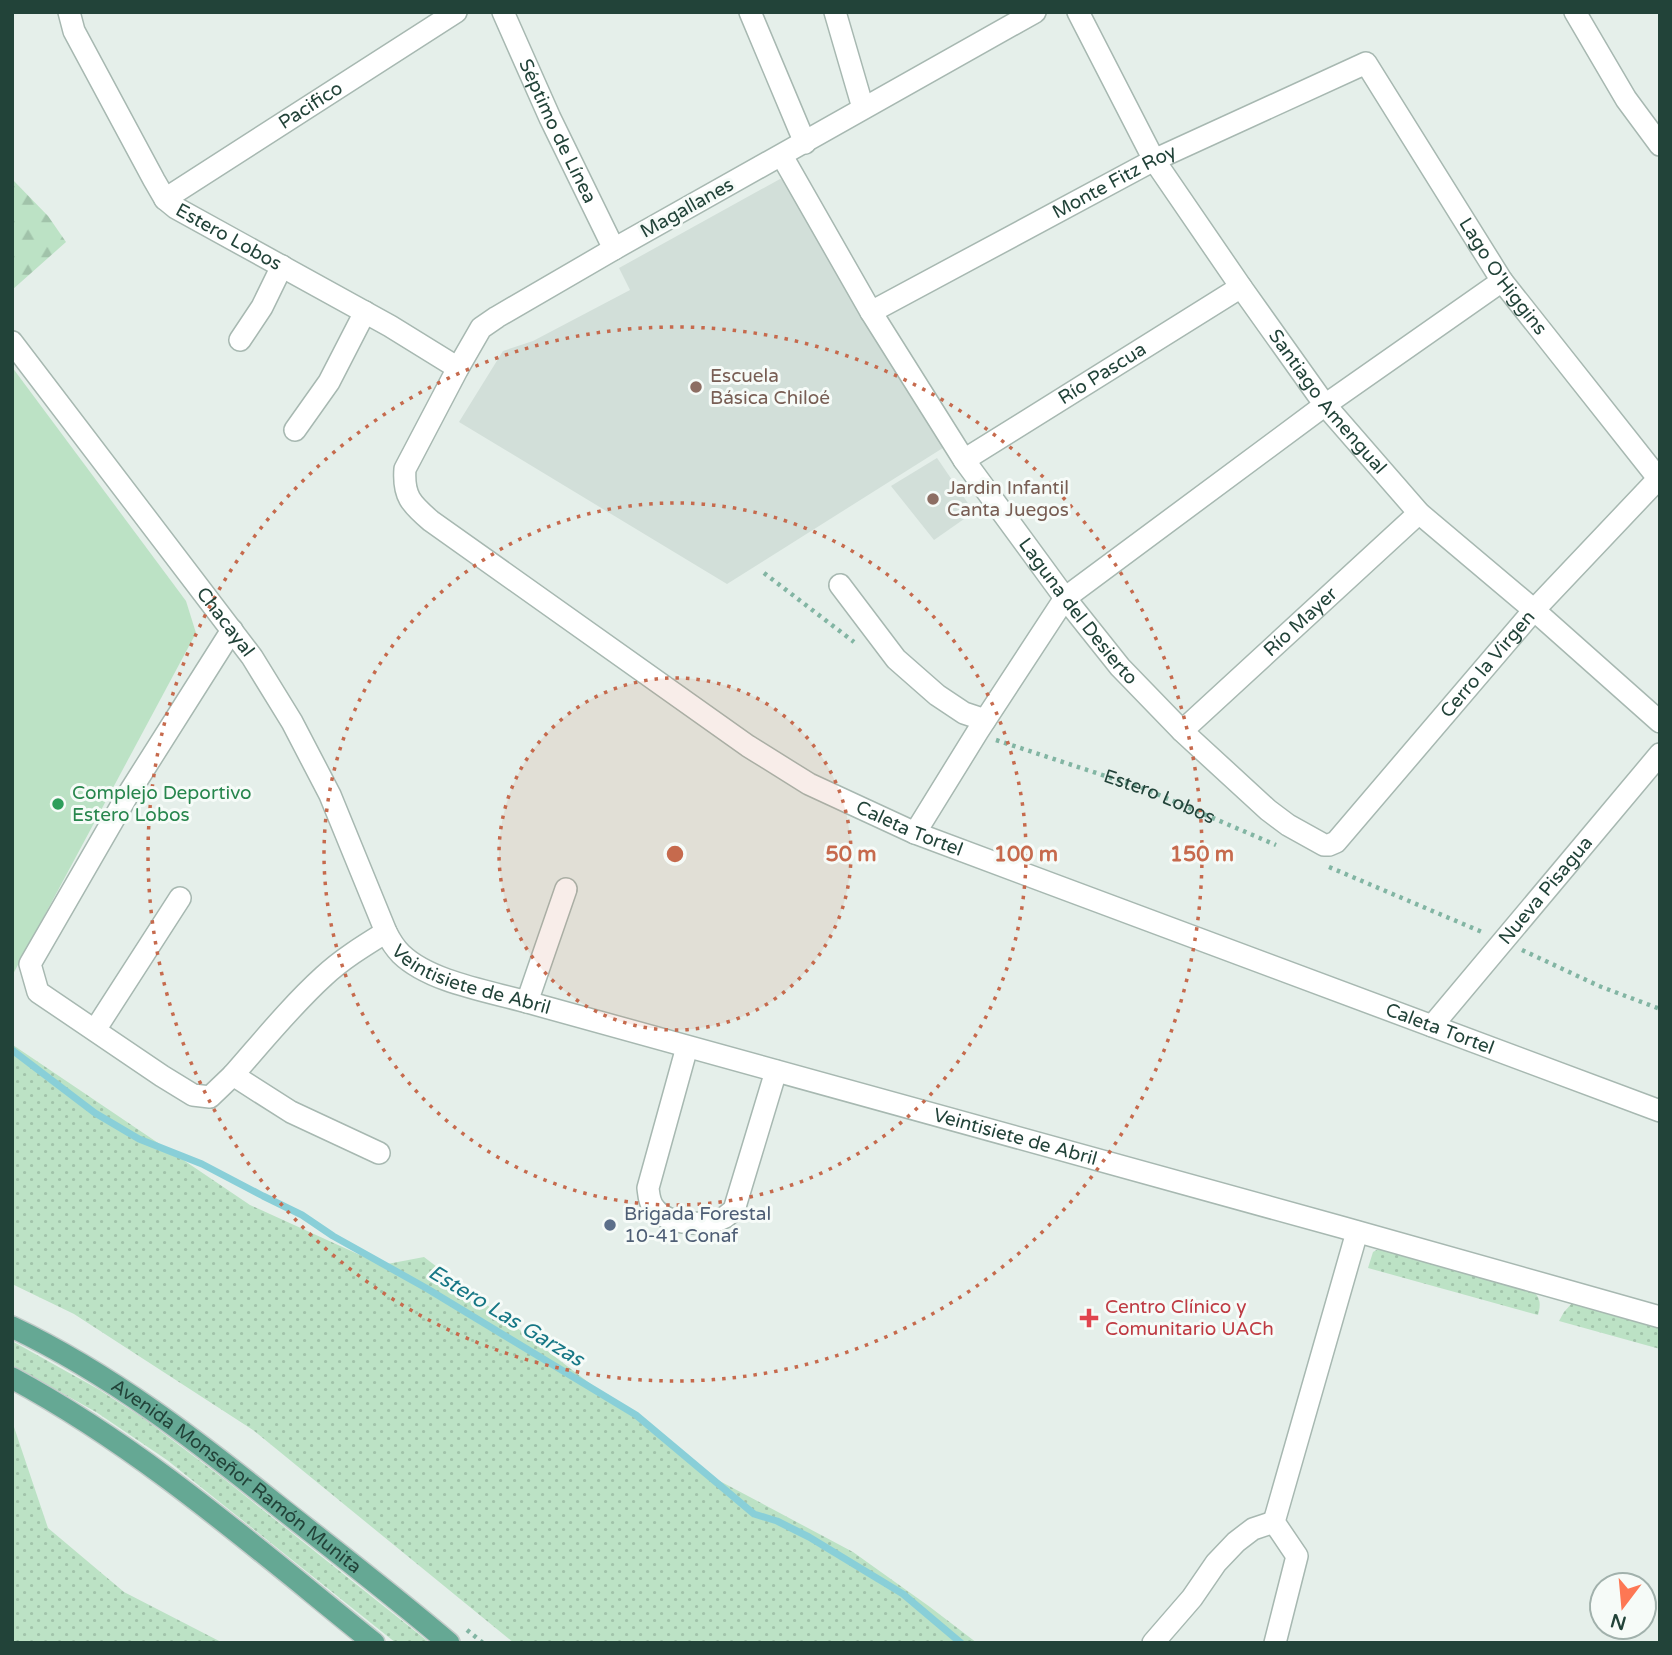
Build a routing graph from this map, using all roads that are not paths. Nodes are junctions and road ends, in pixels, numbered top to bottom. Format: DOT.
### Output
graph roads {
  1 [pos="58,12"];
  2 [pos="457,12"];
  3 [pos="503,12"];
  4 [pos="750,12"];
  5 [pos="835,12"];
  6 [pos="1035,12"];
  7 [pos="1078,12"];
  8 [pos="1575,12"];
  9 [pos="72,22"];
  10 [pos="1366,63"];
  11 [pos="863,108"];
  12 [pos="805,143"];
  13 [pos="1660,145"];
  14 [pos="782,156"];
  15 [pos="1154,160"];
  16 [pos="165,199"];
  17 [pos="614,248"];
  18 [pos="282,266"];
  19 [pos="1502,281"];
  20 [pos="1241,287"];
  21 [pos="365,312"];
  22 [pos="871,313"];
  23 [pos="240,340"];
  24 [pos="12,342"];
  25 [pos="458,368"];
  26 [pos="1325,405"];
  27 [pos="295,430"];
  28 [pos="964,460"];
  29 [pos="405,469"];
  30 [pos="1659,478"];
  31 [pos="1419,513"];
  32 [pos="840,585"];
  33 [pos="1065,598"];
  34 [pos="1534,610"];
  35 [pos="232,630"];
  36 [pos="1660,722"];
  37 [pos="982,726"];
  38 [pos="1182,731"];
  39 [pos="1660,754"];
  40 [pos="915,832"];
  41 [pos="1316,841"];
  42 [pos="566,889"];
  43 [pos="180,898"];
  44 [pos="386,932"];
  45 [pos="527,1002"];
  46 [pos="1432,1026"];
  47 [pos="95,1030"];
  48 [pos="687,1046"];
  49 [pos="776,1071"];
  50 [pos="233,1075"];
  51 [pos="1660,1111"];
  52 [pos="379,1153"];
  53 [pos="1357,1232"];
  54 [pos="1660,1317"];
  55 [pos="12,1327"];
  56 [pos="12,1378"];
  57 [pos="1274,1522"];
  58 [pos="374,1643"];
  59 [pos="449,1643"];
  60 [pos="1153,1643"];
  61 [pos="1275,1643"];
  1 -- 9 [label="street, Estero Lobos"];
  2 -- 16 [label="street, Pacifico"];
  3 -- 17 [label="street, Séptimo de Línea"];
  4 -- 12 [label="street"];
  5 -- 11 [label="street"];
  6 -- 11 [label="street, Magallanes"];
  7 -- 15 [label="street, Santiago Amengual"];
  8 -- 13 [label="street"];
  9 -- 16 [label="street, Estero Lobos"];
  10 -- 15 [label="street, Monte Fitz Roy"];
  10 -- 19 [label="street, Lago O'Higgins"];
  11 -- 12 [label="street, Magallanes"];
  12 -- 14 [label="street, Magallanes"];
  14 -- 17 [label="street, Magallanes"];
  14 -- 22 [label="street, Laguna del Desierto"];
  15 -- 20 [label="street, Santiago Amengual"];
  15 -- 22 [label="street, Monte Fitz Roy"];
  16 -- 18 [label="street, Estero Lobos"];
  17 -- 25 [label="street, Magallanes"];
  18 -- 21 [label="street, Estero Lobos"];
  18 -- 23 [label="street"];
  19 -- 26 [label="street"];
  19 -- 30 [label="street, Lago O'Higgins"];
  20 -- 26 [label="street, Santiago Amengual"];
  20 -- 28 [label="street, Río Pascua"];
  21 -- 25 [label="street, Estero Lobos"];
  21 -- 27 [label="street"];
  22 -- 28 [label="street, Laguna del Desierto"];
  24 -- 35 [label="street, Chacayal"];
  25 -- 29 [label="street, Magallanes"];
  26 -- 31 [label="street, Santiago Amengual"];
  26 -- 33 [label="street"];
  28 -- 33 [label="street, Laguna del Desierto"];
  29 -- 40 [label="street, Caleta Tortel"];
  30 -- 34 [label="street, Cerro la Virgen"];
  31 -- 34 [label="street, Santiago Amengual"];
  31 -- 38 [label="street, Río Mayer"];
  32 -- 37 [label="street"];
  33 -- 37 [label="street"];
  33 -- 38 [label="street, Laguna del Desierto"];
  34 -- 36 [label="street, Santiago Amengual"];
  34 -- 41 [label="street, Cerro la Virgen"];
  35 -- 44 [label="street, Chacayal"];
  35 -- 47 [label="street"];
  37 -- 40 [label="street"];
  38 -- 41 [label="street, Laguna del Desierto"];
  39 -- 46 [label="street, Nueva Pisagua"];
  40 -- 46 [label="street, Caleta Tortel"];
  42 -- 45 [label="street"];
  43 -- 47 [label="street"];
  44 -- 45 [label="street, Veintisiete de Abril"];
  44 -- 50 [label="street"];
  45 -- 48 [label="street, Veintisiete de Abril"];
  46 -- 51 [label="street, Caleta Tortel"];
  47 -- 50 [label="street"];
  48 -- 49 [label="street, Veintisiete de Abril"];
  48 -- 49 [label="street"];
  49 -- 53 [label="street, Veintisiete de Abril"];
  50 -- 52 [label="street"];
  53 -- 54 [label="street, Veintisiete de Abril"];
  53 -- 57 [label="street"];
  55 -- 59 [label="main road, Avenida Monseñor Ramón Munita"];
  56 -- 58 [label="main road"];
  57 -- 60 [label="street"];
  57 -- 61 [label="street"];
}
